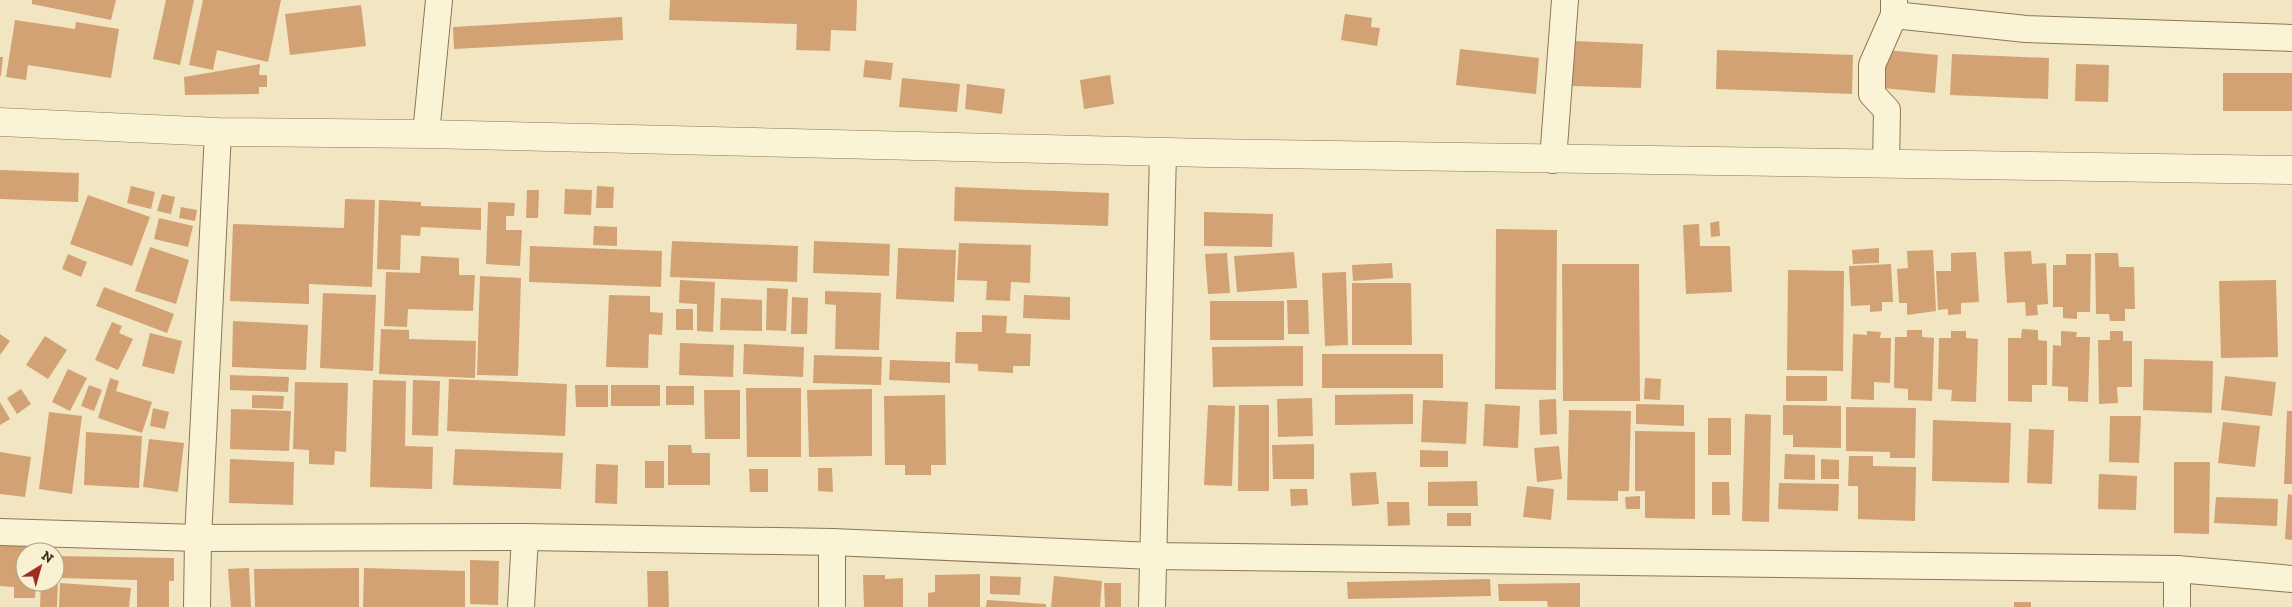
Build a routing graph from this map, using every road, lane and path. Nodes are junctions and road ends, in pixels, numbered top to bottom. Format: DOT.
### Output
graph roads {
  1 [pos="439,0"];
  2 [pos="1565,0"];
  3 [pos="1894,8"];
  4 [pos="2292,38"];
  5 [pos="0,122"];
  6 [pos="218,132"];
  7 [pos="426,134"];
  8 [pos="1163,152"];
  9 [pos="1553,160"];
  10 [pos="1886,164"];
  11 [pos="2292,170"];
  12 [pos="0,532"];
  13 [pos="525,537"];
  14 [pos="198,538"];
  15 [pos="832,542"];
  16 [pos="1153,556"];
  17 [pos="2177,569"];
  18 [pos="2292,579"];
  19 [pos="196,607"];
  20 [pos="521,607"];
  21 [pos="832,607"];
  22 [pos="1152,607"];
  23 [pos="2177,607"];
  1 -- 7 [label="street"];
  2 -- 9 [label="street"];
  3 -- 4 [label="street"];
  3 -- 10 [label="street"];
  5 -- 6 [label="street"];
  6 -- 7 [label="street"];
  6 -- 14 [label="street"];
  7 -- 8 [label="street"];
  8 -- 9 [label="street"];
  8 -- 16 [label="street"];
  9 -- 10 [label="street"];
  10 -- 11 [label="street"];
  12 -- 14 [label="street"];
  13 -- 14 [label="street"];
  13 -- 15 [label="street"];
  13 -- 20 [label="street"];
  14 -- 19 [label="street"];
  15 -- 16 [label="street"];
  15 -- 21 [label="street"];
  16 -- 17 [label="street"];
  16 -- 22 [label="street"];
  17 -- 18 [label="street"];
  17 -- 23 [label="street"];
}
